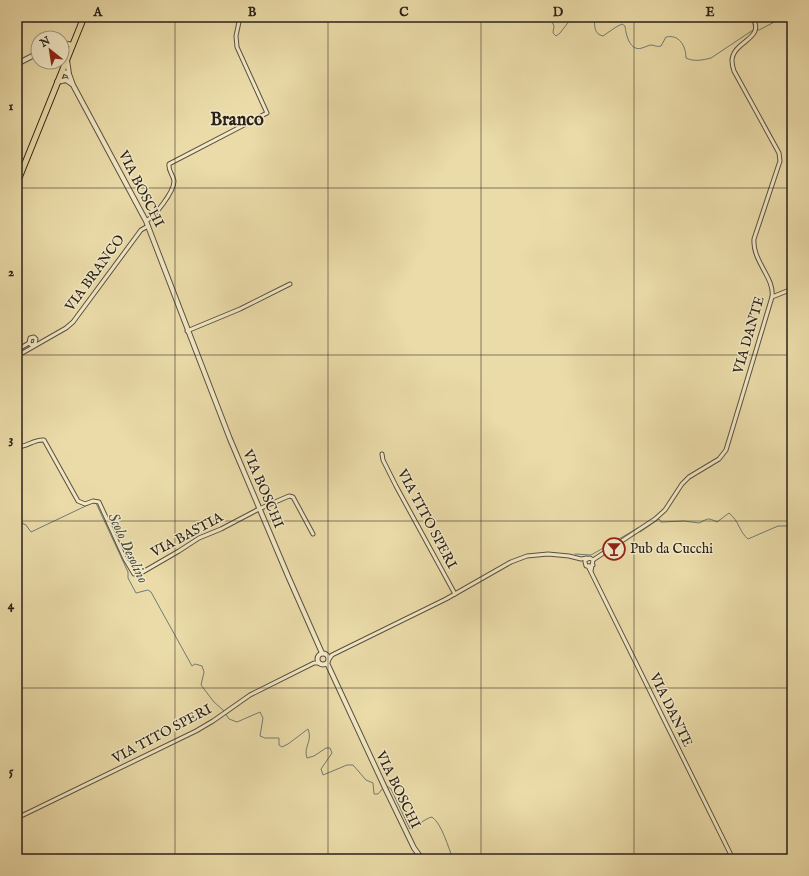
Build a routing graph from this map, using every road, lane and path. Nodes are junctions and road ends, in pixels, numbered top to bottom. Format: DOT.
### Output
graph roads {
  1 [pos="84,17"];
  2 [pos="240,17"];
  3 [pos="752,17"];
  4 [pos="70,44"];
  5 [pos="73,45"];
  6 [pos="70,52"];
  7 [pos="30,58"];
  8 [pos="17,64"];
  9 [pos="68,70"];
  10 [pos="62,71"];
  11 [pos="68,74"];
  12 [pos="69,81"];
  13 [pos="57,82"];
  14 [pos="73,84"];
  15 [pos="17,183"];
  16 [pos="147,224"];
  17 [pos="290,284"];
  18 [pos="792,289"];
  19 [pos="772,297"];
  20 [pos="187,331"];
  21 [pos="29,343"];
  22 [pos="17,350"];
  23 [pos="17,356"];
  24 [pos="17,447"];
  25 [pos="382,454"];
  26 [pos="259,508"];
  27 [pos="313,534"];
  28 [pos="587,558"];
  29 [pos="581,559"];
  30 [pos="593,560"];
  31 [pos="586,565"];
  32 [pos="593,565"];
  33 [pos="591,571"];
  34 [pos="455,594"];
  35 [pos="327,655"];
  36 [pos="318,658"];
  37 [pos="314,663"];
  38 [pos="320,663"];
  39 [pos="327,663"];
  40 [pos="17,818"];
  41 [pos="422,859"];
  42 [pos="733,859"];
  1 -- 5 [label="main road"];
  2 -- 16 [label="street, VIA BRANCO"];
  3 -- 19 [label="street, VIA DANTE"];
  4 -- 5 [label="street"];
  5 -- 6 [label="main road"];
  7 -- 8 [label="street"];
  9 -- 11 [label="street, VIA BOSCHI"];
  10 -- 11 [label="street"];
  10 -- 12 [label="street, VIA BOSCHI"];
  10 -- 13 [label="main road"];
  11 -- 14 [label="street, VIA BOSCHI"];
  12 -- 13 [label="street"];
  12 -- 14 [label="street, VIA BOSCHI"];
  13 -- 15 [label="main road"];
  14 -- 16 [label="street, VIA BOSCHI"];
  16 -- 20 [label="street, VIA BOSCHI"];
  16 -- 23 [label="street, VIA BRANCO"];
  17 -- 20 [label="street"];
  18 -- 19 [label="street"];
  19 -- 30 [label="street, VIA DANTE"];
  20 -- 26 [label="street, VIA BOSCHI"];
  21 -- 22 [label="street"];
  24 -- 26 [label="street, VIA BASTIA"];
  25 -- 34 [label="street, VIA TITO SPERI"];
  26 -- 27 [label="street"];
  26 -- 35 [label="street, VIA BOSCHI"];
  28 -- 29 [label="street"];
  28 -- 30 [label="street"];
  28 -- 31 [label="street"];
  29 -- 31 [label="street"];
  29 -- 34 [label="street"];
  30 -- 32 [label="street"];
  31 -- 32 [label="street"];
  31 -- 33 [label="street, VIA DANTE"];
  32 -- 33 [label="street"];
  33 -- 42 [label="street, VIA DANTE"];
  34 -- 35 [label="street"];
  35 -- 36 [label="street"];
  35 -- 39 [label="street"];
  36 -- 37 [label="street, VIA TITO SPERI"];
  36 -- 38 [label="street"];
  37 -- 38 [label="street, VIA TITO SPERI"];
  37 -- 40 [label="street, VIA TITO SPERI"];
  38 -- 39 [label="street"];
  39 -- 41 [label="street, VIA BOSCHI"];
}
